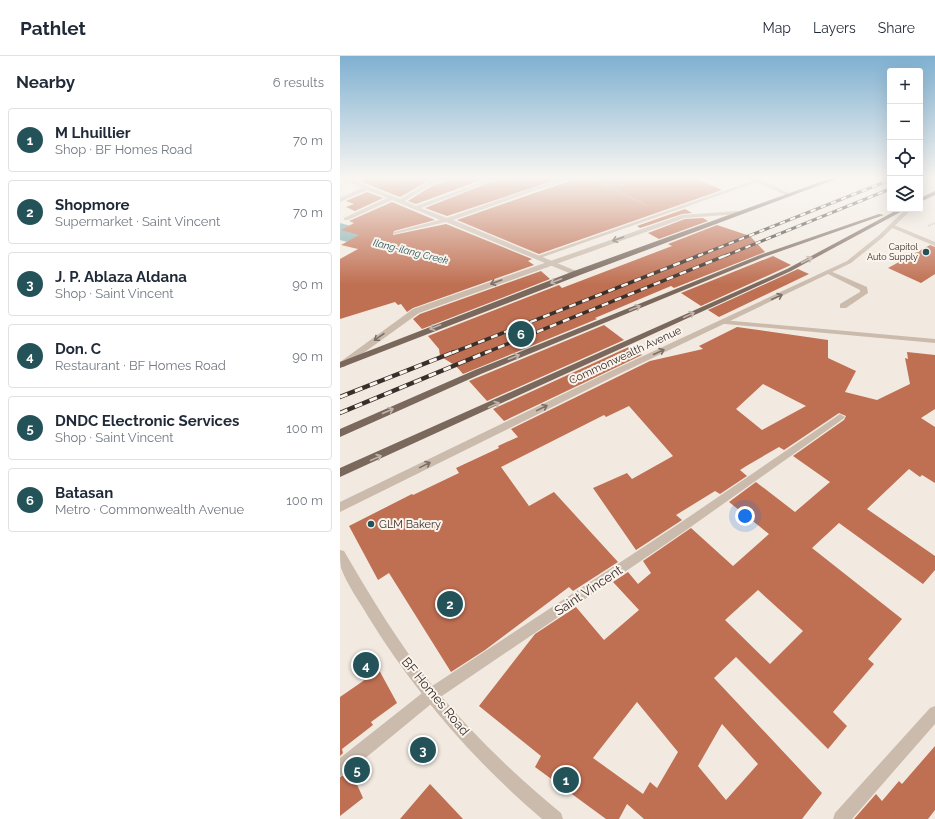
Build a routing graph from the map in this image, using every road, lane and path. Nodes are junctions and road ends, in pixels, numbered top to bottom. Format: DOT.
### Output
graph roads {
  1 [pos="358,214"];
  2 [pos="430,214"];
  3 [pos="464,214"];
  4 [pos="663,214"];
  5 [pos="726,214"];
  6 [pos="735,214"];
  7 [pos="884,214"];
  8 [pos="894,214"];
  9 [pos="904,214"];
  10 [pos="346,219"];
  11 [pos="445,220"];
  12 [pos="631,224"];
  13 [pos="892,226"];
  14 [pos="642,231"];
  15 [pos="396,233"];
  16 [pos="935,244"];
  17 [pos="538,257"];
  18 [pos="551,262"];
  19 [pos="828,272"];
  20 [pos="577,273"];
  21 [pos="843,306"];
  22 [pos="725,322"];
  23 [pos="935,341"];
  24 [pos="340,365"];
  25 [pos="840,417"];
  26 [pos="340,433"];
  27 [pos="340,473"];
  28 [pos="340,507"];
  29 [pos="340,555"];
  30 [pos="431,695"];
  31 [pos="935,713"];
  32 [pos="340,768"];
  33 [pos="555,819"];
  34 [pos="841,819"];
  1 -- 10 [label="street"];
  2 -- 11 [label="street"];
  3 -- 11 [label="street"];
  4 -- 12 [label="street"];
  5 -- 14 [label="street"];
  6 -- 20 [label="main road"];
  26 -- 7 [label="main road, one-way"];
  27 -- 8 [label="main road, one-way"];
  9 -- 13 [label="street, Commonwealth Avenue"];
  11 -- 15 [label="street"];
  11 -- 17 [label="street"];
  12 -- 14 [label="street"];
  12 -- 17 [label="street"];
  13 -- 16 [label="street"];
  13 -- 19 [label="street, Commonwealth Avenue"];
  14 -- 18 [label="street, one-way"];
  17 -- 18 [label="street"];
  18 -- 20 [label="street"];
  18 -- 24 [label="street, one-way"];
  19 -- 21 [label="street"];
  22 -- 19 [label="street, Commonwealth Avenue, one-way"];
  20 -- 24 [label="main road, one-way"];
  22 -- 23 [label="street"];
  28 -- 22 [label="street, Commonwealth Avenue, one-way"];
  25 -- 30 [label="street, Saint Vincent"];
  29 -- 30 [label="street, BF Homes Road"];
  30 -- 32 [label="street, Saint Vincent"];
  30 -- 33 [label="street, BF Homes Road"];
  31 -- 34 [label="street"];
}
